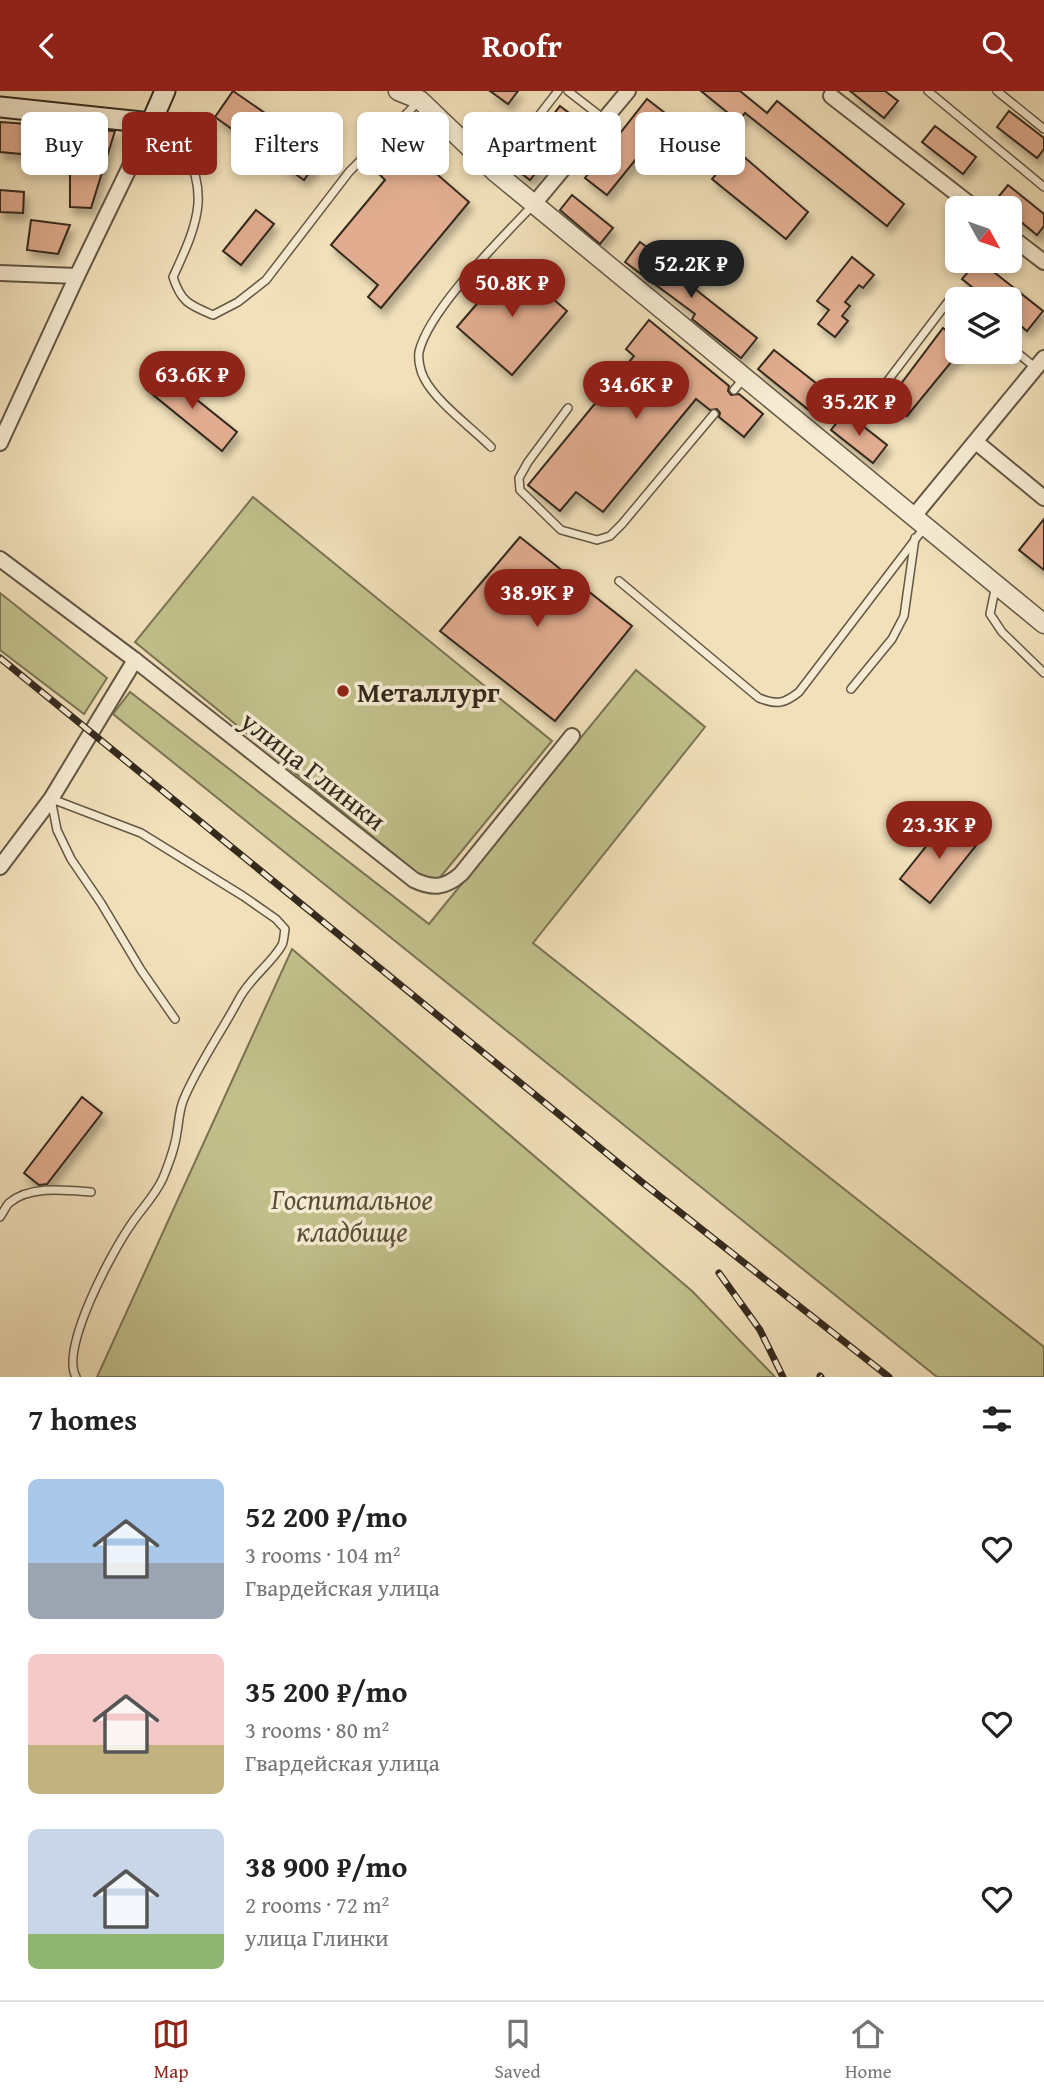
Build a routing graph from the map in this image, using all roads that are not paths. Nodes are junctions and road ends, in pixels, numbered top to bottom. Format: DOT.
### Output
graph roads {
  1 [pos="165,91"];
  2 [pos="398,91"];
  3 [pos="558,91"];
  4 [pos="568,91"];
  5 [pos="628,91"];
  6 [pos="928,91"];
  7 [pos="997,91"];
  8 [pos="832,93"];
  9 [pos="419,96"];
  10 [pos="0,107"];
  11 [pos="156,112"];
  12 [pos="542,112"];
  13 [pos="595,112"];
  14 [pos="610,112"];
  15 [pos="122,120"];
  16 [pos="1044,129"];
  17 [pos="463,140"];
  18 [pos="127,175"];
  19 [pos="195,175"];
  20 [pos="498,175"];
  21 [pos="558,175"];
  22 [pos="1044,187"];
  23 [pos="960,196"];
  24 [pos="533,205"];
  25 [pos="1022,244"];
  26 [pos="1042,256"];
  27 [pos="0,273"];
  28 [pos="77,276"];
  29 [pos="945,306"];
  30 [pos="1022,353"];
  31 [pos="1040,363"];
  32 [pos="870,404"];
  33 [pos="568,408"];
  34 [pos="714,414"];
  35 [pos="976,442"];
  36 [pos="0,443"];
  37 [pos="491,447"];
  38 [pos="1044,498"];
  39 [pos="918,526"];
  40 [pos="0,559"];
  41 [pos="619,582"];
  42 [pos="996,584"];
  43 [pos="1044,624"];
  44 [pos="135,660"];
  45 [pos="1044,673"];
  46 [pos="851,689"];
  47 [pos="572,736"];
  48 [pos="51,799"];
  49 [pos="0,867"];
  50 [pos="175,1019"];
  51 [pos="91,1192"];
  52 [pos="0,1217"];
  53 [pos="76,1377"];
  1 -- 11 [label="main road"];
  2 -- 9 [label="street"];
  3 -- 12 [label="lane"];
  4 -- 13 [label="lane"];
  5 -- 14 [label="street"];
  6 -- 22 [label="lane"];
  7 -- 16 [label="lane"];
  8 -- 23 [label="street"];
  9 -- 17 [label="street"];
  9 -- 19 [label="lane"];
  10 -- 15 [label="main road"];
  18 -- 28 [label="street"];
  20 -- 24 [label="street"];
  21 -- 24 [label="street"];
  24 -- 37 [label="lane"];
  24 -- 39 [label="street"];
  25 -- 26 [label="street"];
  27 -- 28 [label="street"];
  28 -- 36 [label="street"];
  29 -- 32 [label="lane"];
  30 -- 31 [label="lane"];
  31 -- 35 [label="street"];
  33 -- 34 [label="lane"];
  35 -- 38 [label="street"];
  35 -- 39 [label="street"];
  39 -- 41 [label="lane"];
  39 -- 42 [label="street"];
  39 -- 46 [label="lane"];
  40 -- 44 [label="street, улица Глинки"];
  42 -- 43 [label="street"];
  42 -- 45 [label="lane"];
  44 -- 47 [label="street, улица Глинки"];
  44 -- 48 [label="street"];
  48 -- 49 [label="street"];
  48 -- 50 [label="lane"];
  48 -- 53 [label="lane"];
  51 -- 52 [label="lane"];
}
